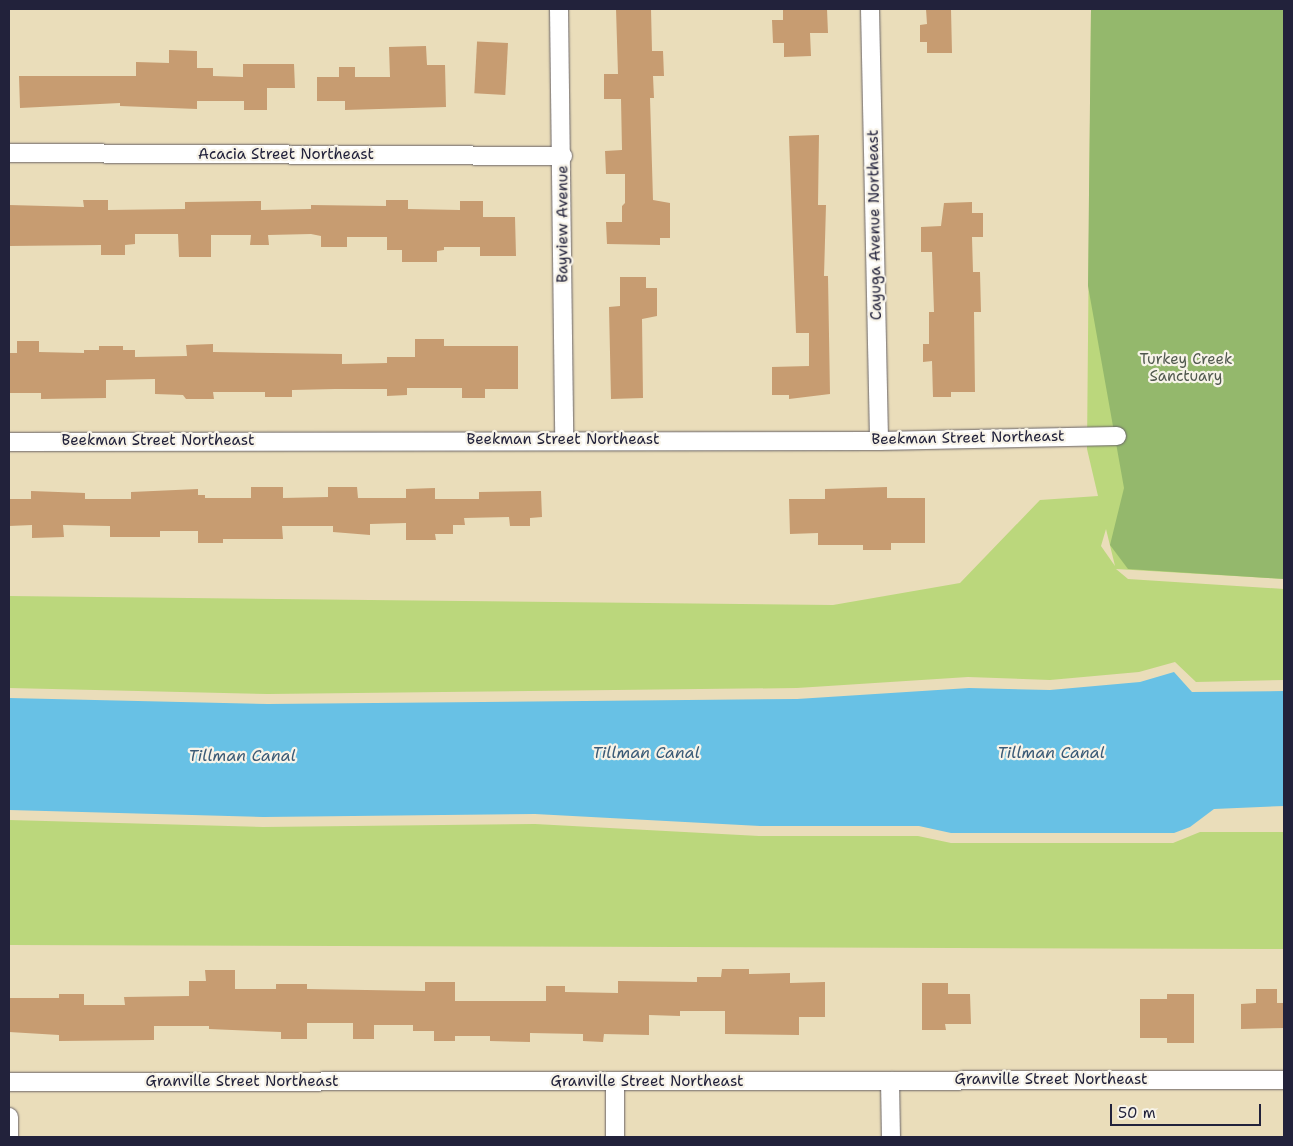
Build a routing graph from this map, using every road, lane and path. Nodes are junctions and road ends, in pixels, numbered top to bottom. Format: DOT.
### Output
graph roads {
  1 [pos="559,9"];
  2 [pos="870,9"];
  3 [pos="9,153"];
  4 [pos="563,156"];
  5 [pos="1117,436"];
  6 [pos="564,440"];
  7 [pos="879,441"];
  8 [pos="9,442"];
  9 [pos="1284,1080"];
  10 [pos="890,1081"];
  11 [pos="9,1082"];
  12 [pos="615,1082"];
  13 [pos="9,1117"];
  14 [pos="9,1137"];
  15 [pos="615,1137"];
  16 [pos="891,1137"];
  1 -- 4 [label="street, Bayview Avenue"];
  2 -- 7 [label="street, Cayuga Avenue Northeast"];
  3 -- 4 [label="street, Acacia Street Northeast"];
  4 -- 6 [label="street, Bayview Avenue"];
  5 -- 7 [label="street, Beekman Street Northeast"];
  6 -- 7 [label="street, Beekman Street Northeast"];
  6 -- 8 [label="street, Beekman Street Northeast"];
  9 -- 10 [label="street, Granville Street Northeast"];
  10 -- 12 [label="street, Granville Street Northeast"];
  10 -- 16 [label="street"];
  11 -- 12 [label="street, Granville Street Northeast"];
  12 -- 15 [label="street"];
  13 -- 14 [label="street"];
}
